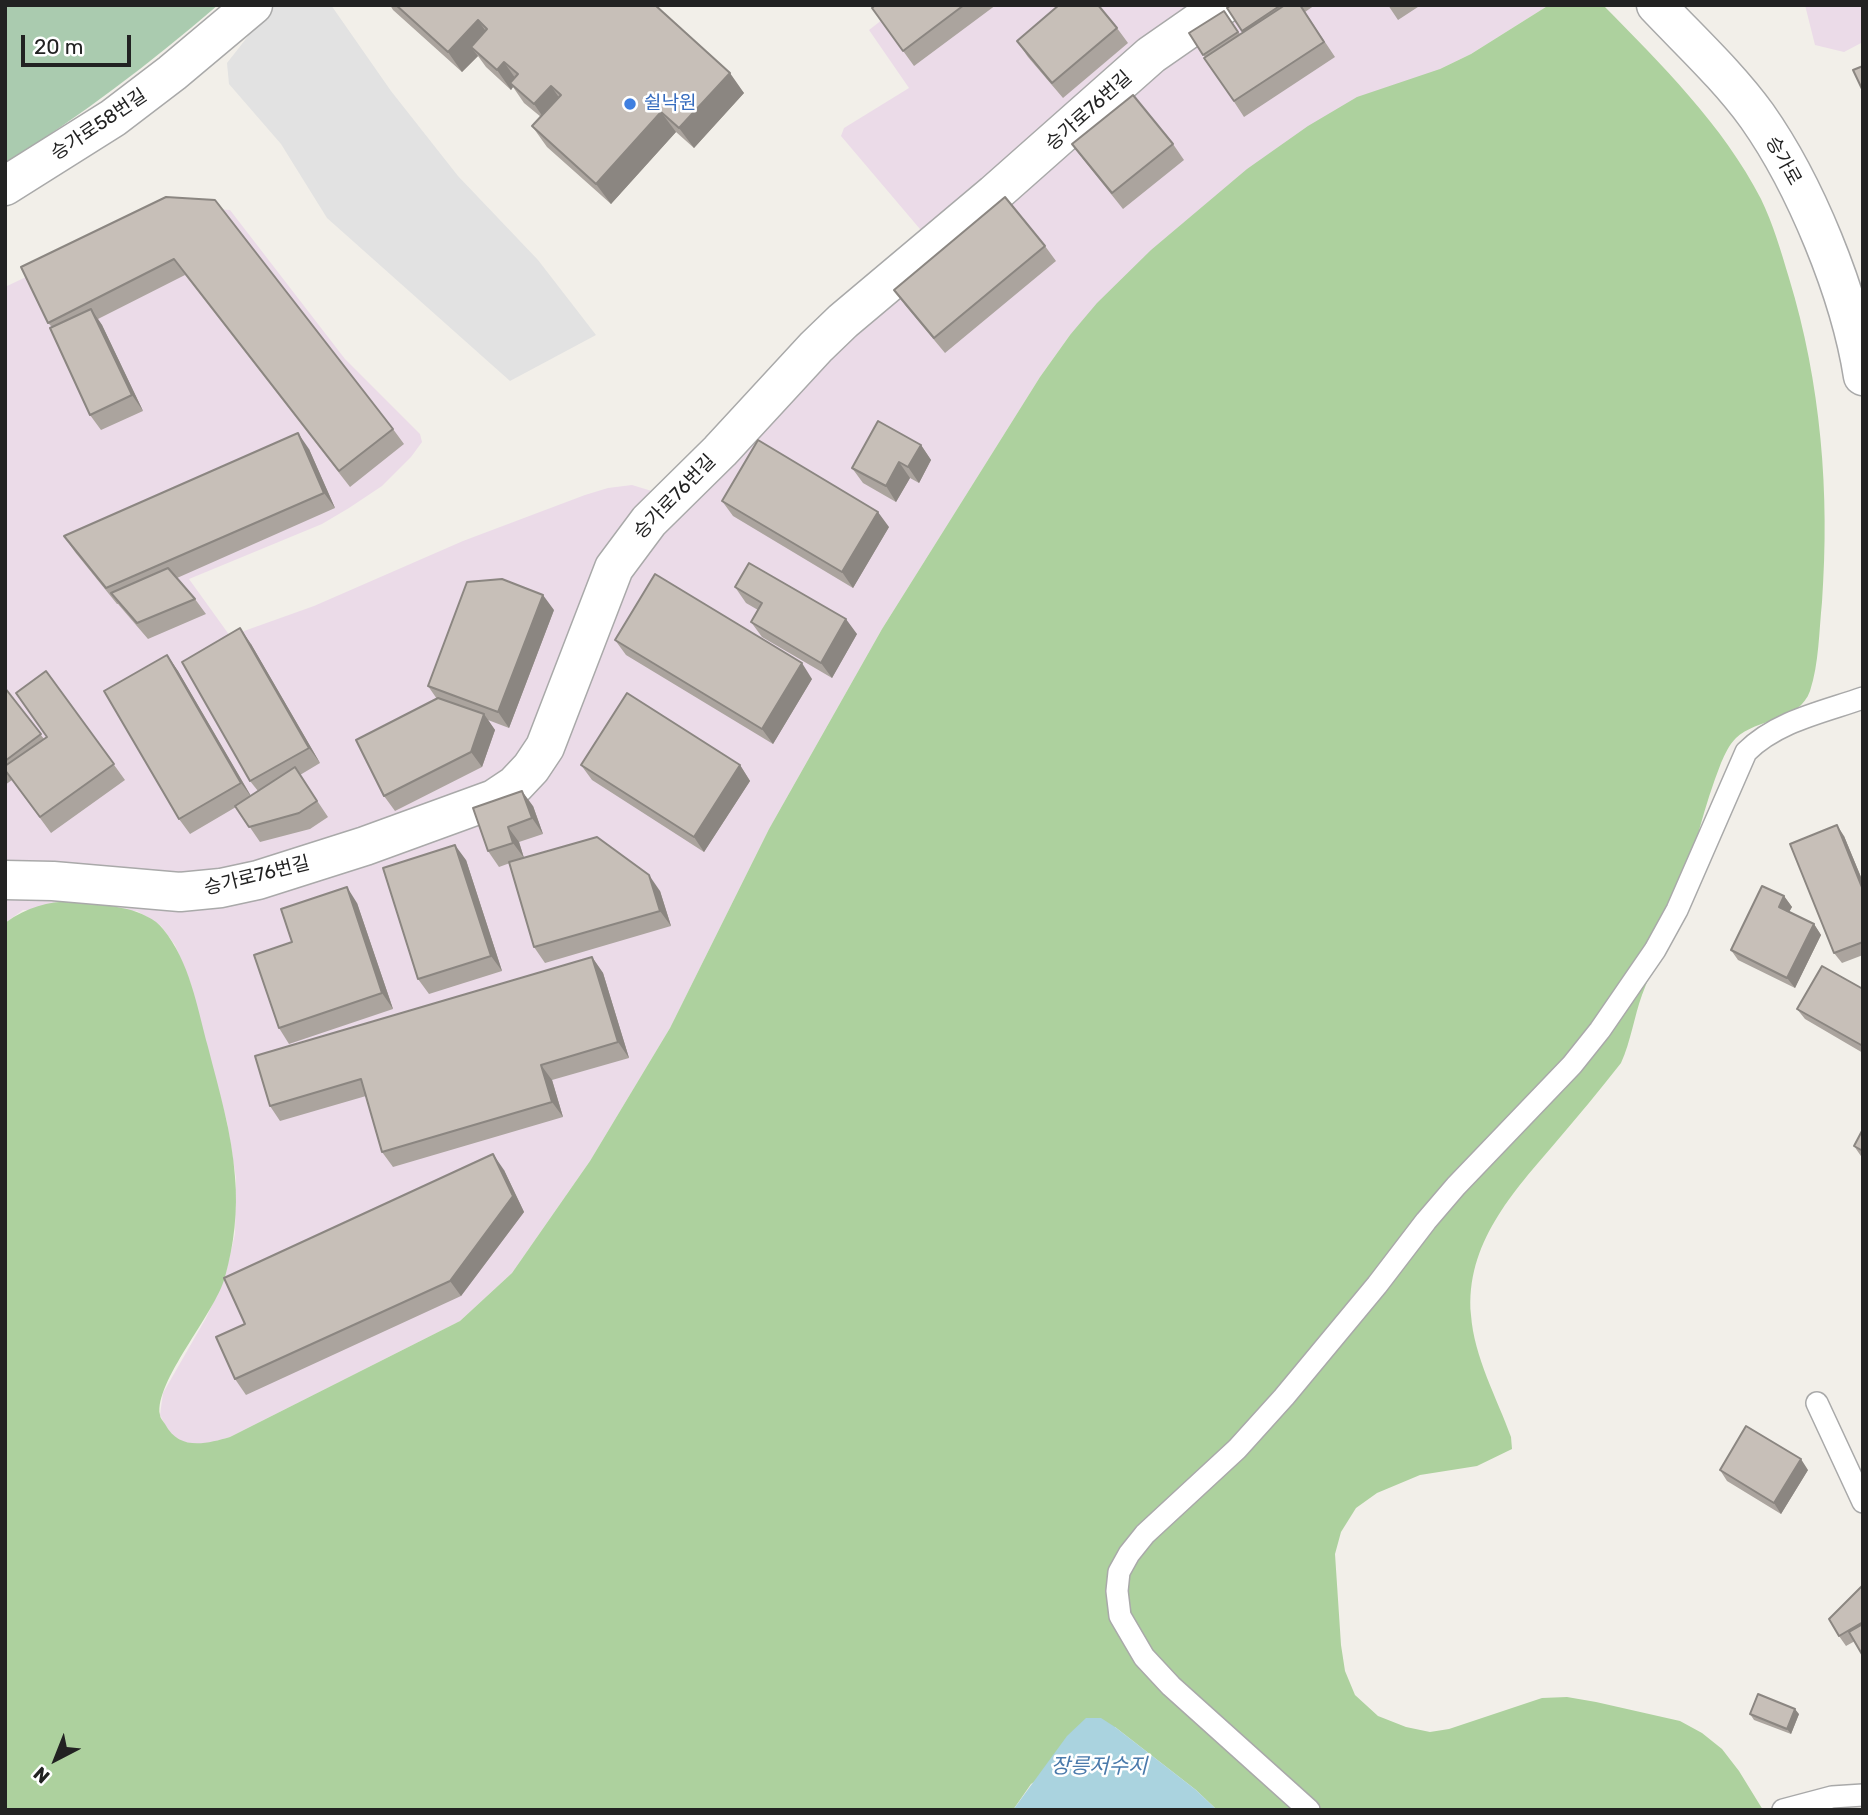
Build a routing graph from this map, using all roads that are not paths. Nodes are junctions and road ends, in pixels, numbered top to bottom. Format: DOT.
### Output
graph roads {
  1 [pos="253,5"];
  2 [pos="1223,5"];
  3 [pos="1656,5"];
  4 [pos="5,186"];
  5 [pos="1861,356"];
  6 [pos="1863,698"];
  7 [pos="5,880"];
  8 [pos="1817,1403"];
  9 [pos="1863,1502"];
  10 [pos="1863,1795"];
  11 [pos="1309,1810"];
  12 [pos="1783,1810"];
  1 -- 4 [label="street, 승가로58번길"];
  2 -- 7 [label="street, 승가로76번길"];
  3 -- 5 [label="street, 승가로"];
  6 -- 11 [label="lane"];
  8 -- 9 [label="lane"];
  10 -- 12 [label="lane"];
}
